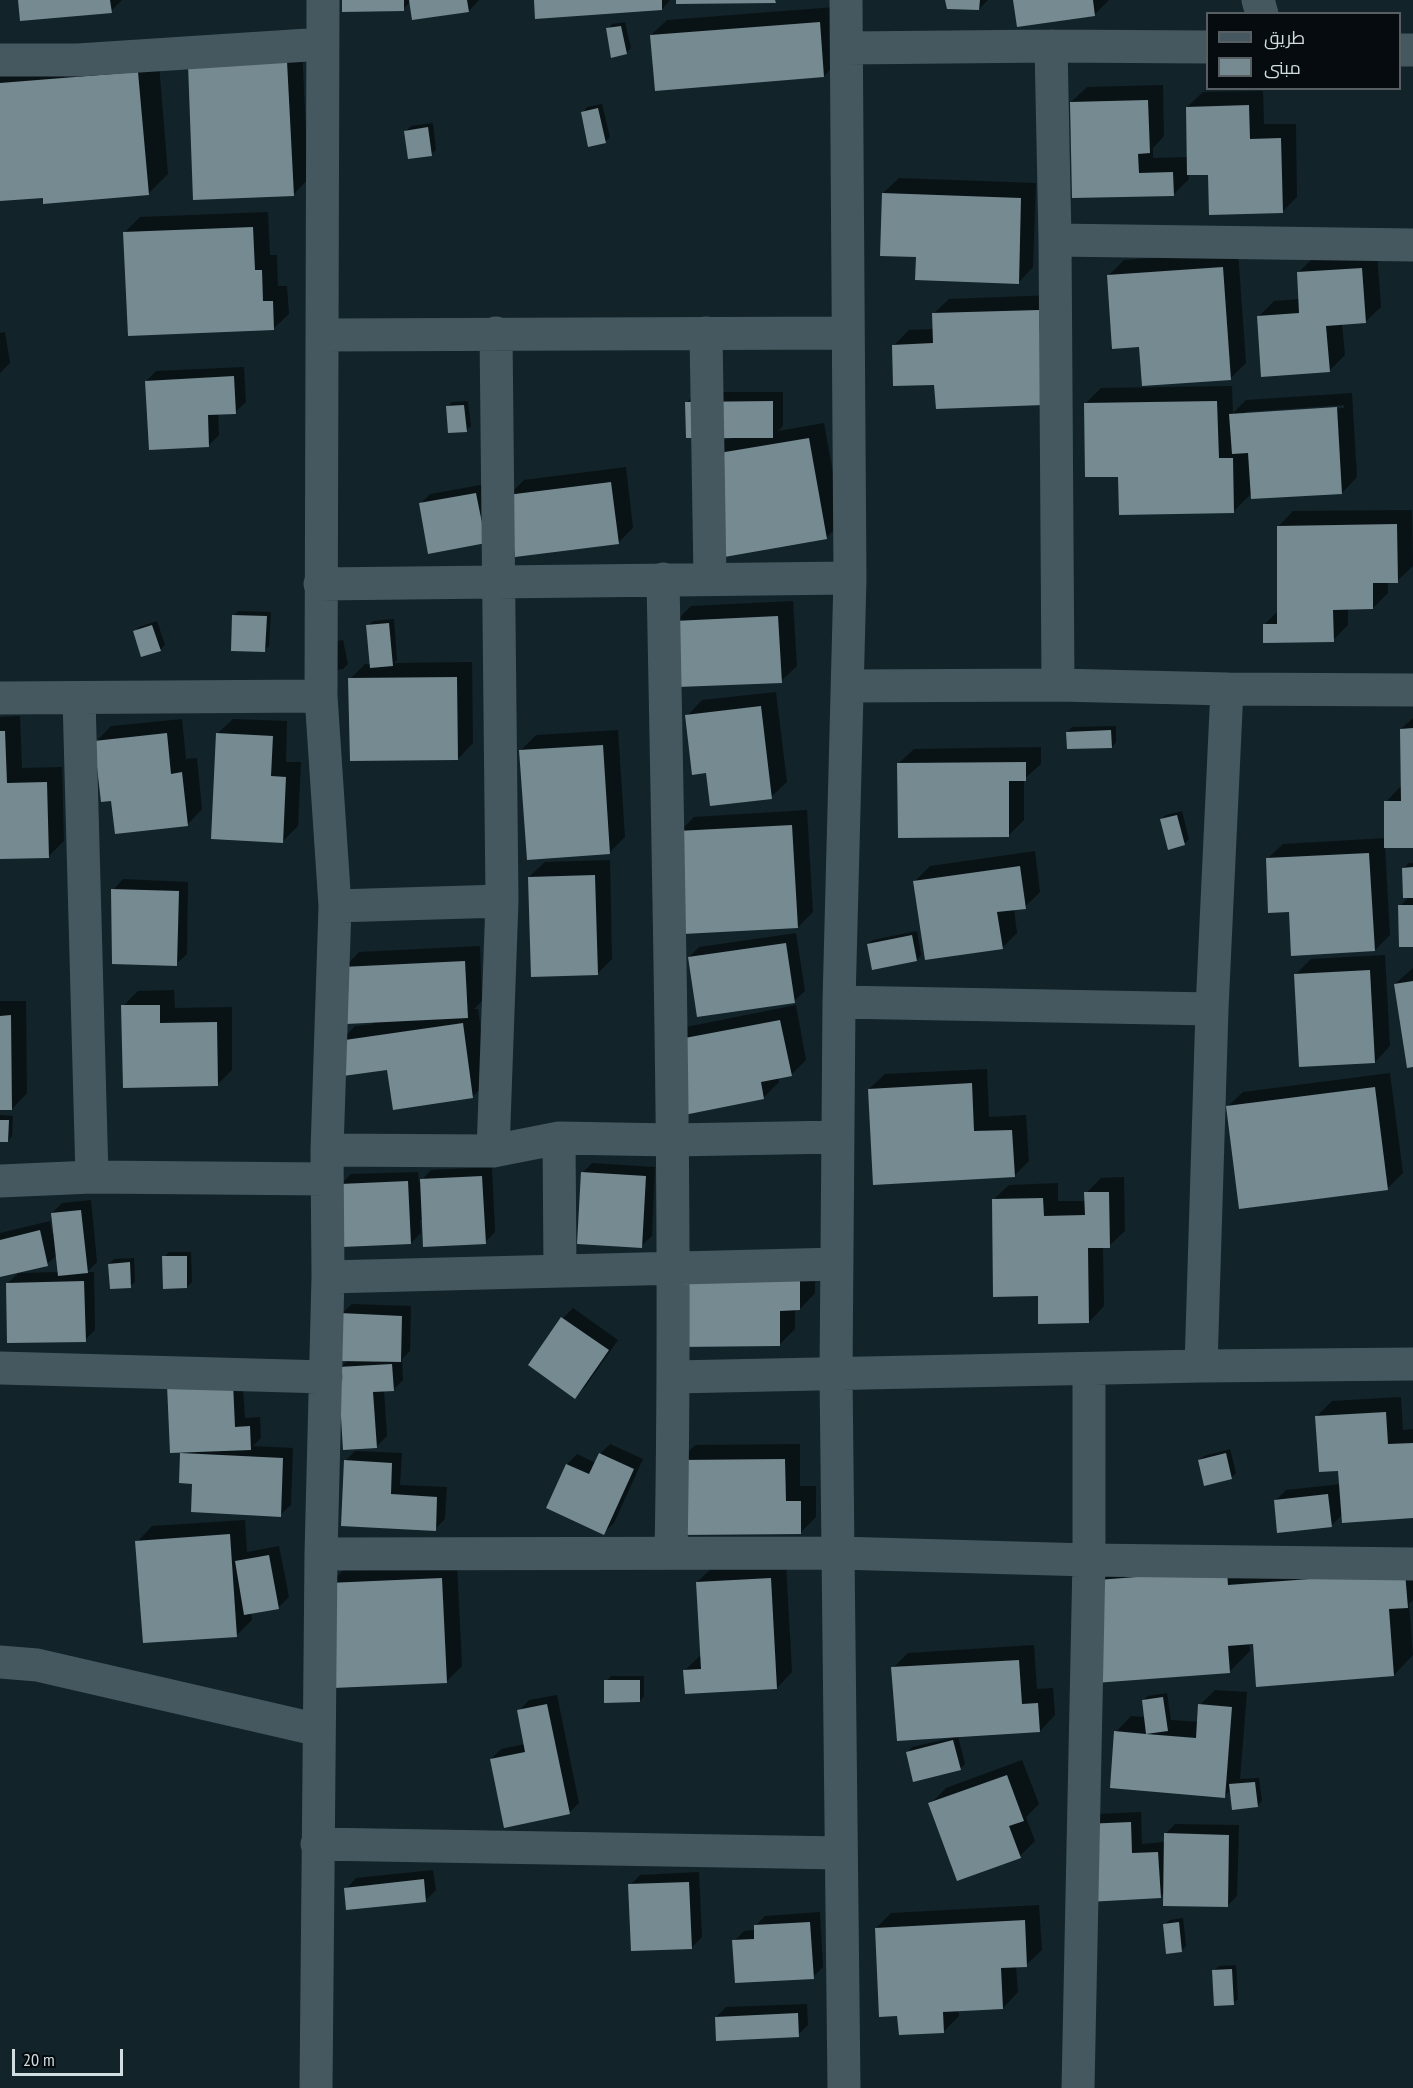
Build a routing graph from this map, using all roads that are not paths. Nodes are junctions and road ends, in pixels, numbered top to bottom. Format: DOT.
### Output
graph roads {
  1 [pos="324,0"];
  2 [pos="846,0"];
  3 [pos="323,44"];
  4 [pos="1051,46"];
  5 [pos="1206,47"];
  6 [pos="847,48"];
  7 [pos="0,60"];
  8 [pos="1055,240"];
  9 [pos="1413,245"];
  10 [pos="496,333"];
  11 [pos="706,333"];
  12 [pos="847,333"];
  13 [pos="322,335"];
  14 [pos="850,578"];
  15 [pos="663,579"];
  16 [pos="710,579"];
  17 [pos="499,580"];
  18 [pos="320,584"];
  19 [pos="1058,684"];
  20 [pos="848,686"];
  21 [pos="1227,689"];
  22 [pos="1413,690"];
  23 [pos="321,696"];
  24 [pos="0,698"];
  25 [pos="79,698"];
  26 [pos="502,901"];
  27 [pos="335,906"];
  28 [pos="839,1002"];
  29 [pos="1212,1009"];
  30 [pos="838,1137"];
  31 [pos="560,1138"];
  32 [pos="674,1140"];
  33 [pos="494,1151"];
  34 [pos="327,1165"];
  35 [pos="92,1177"];
  36 [pos="0,1181"];
  37 [pos="837,1264"];
  38 [pos="674,1269"];
  39 [pos="560,1270"];
  40 [pos="328,1277"];
  41 [pos="1413,1364"];
  42 [pos="1201,1365"];
  43 [pos="0,1368"];
  44 [pos="1089,1369"];
  45 [pos="836,1374"];
  46 [pos="326,1377"];
  47 [pos="674,1377"];
  48 [pos="671,1552"];
  49 [pos="838,1553"];
  50 [pos="321,1554"];
  51 [pos="1089,1560"];
  52 [pos="1413,1564"];
  53 [pos="0,1662"];
  54 [pos="319,1730"];
  55 [pos="317,1844"];
  56 [pos="841,1853"];
  57 [pos="316,2088"];
  58 [pos="844,2088"];
  59 [pos="1078,2088"];
  1 -- 3 [label="street"];
  2 -- 6 [label="street"];
  3 -- 7 [label="street"];
  3 -- 13 [label="street"];
  4 -- 5 [label="street"];
  4 -- 6 [label="street"];
  4 -- 8 [label="street"];
  6 -- 12 [label="street"];
  8 -- 9 [label="street"];
  8 -- 19 [label="street"];
  10 -- 11 [label="street"];
  10 -- 13 [label="street"];
  10 -- 17 [label="street"];
  11 -- 12 [label="street"];
  11 -- 16 [label="street"];
  12 -- 14 [label="street"];
  13 -- 18 [label="street"];
  14 -- 16 [label="street"];
  14 -- 20 [label="street"];
  15 -- 16 [label="street"];
  15 -- 17 [label="street"];
  15 -- 32 [label="street"];
  17 -- 18 [label="street"];
  17 -- 26 [label="street"];
  18 -- 23 [label="street"];
  19 -- 20 [label="street"];
  19 -- 21 [label="street"];
  20 -- 28 [label="street"];
  21 -- 22 [label="street"];
  21 -- 29 [label="street"];
  23 -- 25 [label="street"];
  23 -- 27 [label="street"];
  24 -- 25 [label="street"];
  25 -- 35 [label="street"];
  26 -- 27 [label="street"];
  26 -- 33 [label="street"];
  27 -- 34 [label="street"];
  28 -- 29 [label="street"];
  28 -- 30 [label="street"];
  29 -- 42 [label="street"];
  30 -- 32 [label="street"];
  30 -- 37 [label="street"];
  31 -- 32 [label="street"];
  31 -- 33 [label="street"];
  31 -- 39 [label="street"];
  32 -- 38 [label="street"];
  33 -- 34 [label="street"];
  34 -- 35 [label="street"];
  34 -- 40 [label="street"];
  35 -- 36 [label="street"];
  37 -- 38 [label="street"];
  37 -- 45 [label="street"];
  38 -- 39 [label="street"];
  38 -- 47 [label="street"];
  39 -- 40 [label="street"];
  40 -- 46 [label="street"];
  41 -- 42 [label="street"];
  42 -- 44 [label="street"];
  43 -- 46 [label="street"];
  44 -- 45 [label="street"];
  44 -- 51 [label="street"];
  45 -- 47 [label="street"];
  45 -- 49 [label="street"];
  46 -- 50 [label="street"];
  47 -- 48 [label="street"];
  48 -- 49 [label="street"];
  48 -- 50 [label="street"];
  49 -- 51 [label="street"];
  49 -- 56 [label="street"];
  50 -- 54 [label="street"];
  51 -- 52 [label="street"];
  51 -- 59 [label="street"];
  53 -- 54 [label="street"];
  54 -- 55 [label="street"];
  55 -- 56 [label="street"];
  55 -- 57 [label="street"];
  56 -- 58 [label="street"];
}
